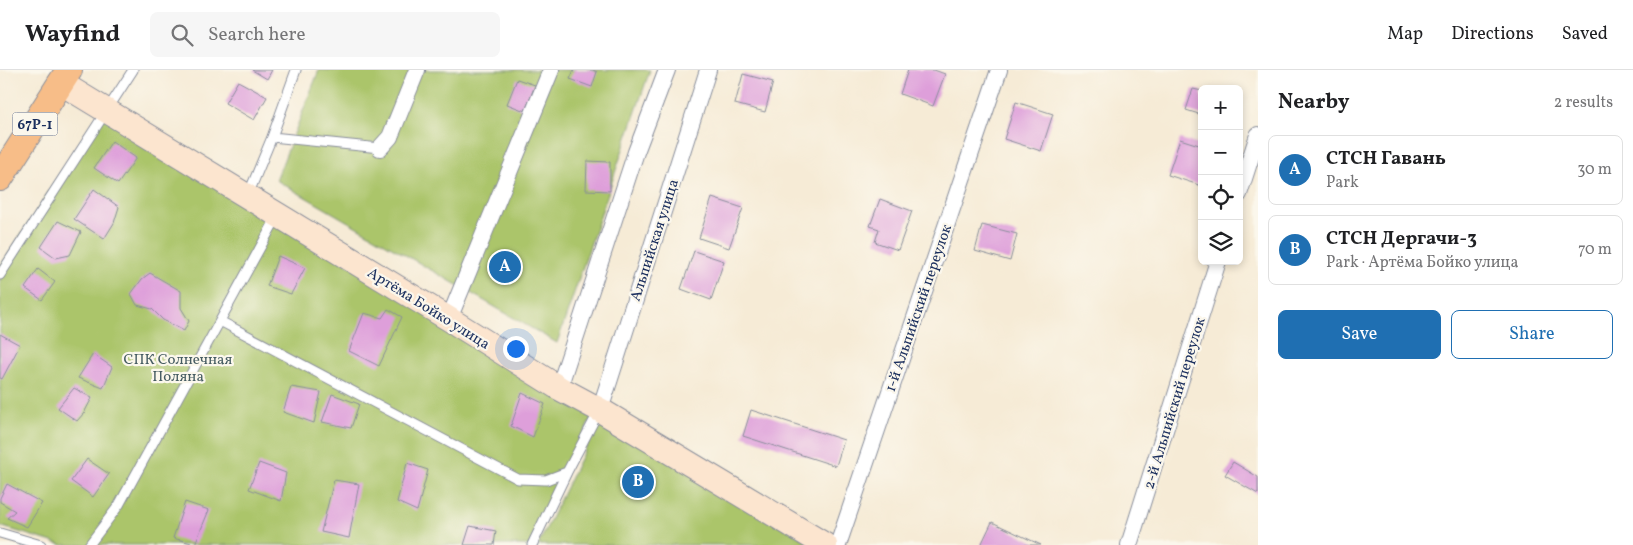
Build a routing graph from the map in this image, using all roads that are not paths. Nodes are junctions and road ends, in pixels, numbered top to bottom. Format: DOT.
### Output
graph roads {
  1 [pos="133,70"];
  2 [pos="296,70"];
  3 [pos="417,70"];
  4 [pos="551,70"];
  5 [pos="668,70"];
  6 [pos="708,70"];
  7 [pos="998,70"];
  8 [pos="65,77"];
  9 [pos="107,111"];
  10 [pos="1258,135"];
  11 [pos="272,137"];
  12 [pos="380,148"];
  13 [pos="0,178"];
  14 [pos="1243,182"];
  15 [pos="247,197"];
  16 [pos="278,215"];
  17 [pos="1217,265"];
  18 [pos="0,275"];
  19 [pos="449,319"];
  20 [pos="220,321"];
  21 [pos="559,388"];
  22 [pos="600,410"];
  23 [pos="567,472"];
  24 [pos="0,533"];
  25 [pos="40,545"];
  26 [pos="89,545"];
  27 [pos="532,545"];
  28 [pos="825,545"];
  29 [pos="838,545"];
  30 [pos="1129,545"];
  1 -- 9 [label="lane"];
  2 -- 11 [label="lane"];
  3 -- 12 [label="street"];
  4 -- 19 [label="street"];
  5 -- 21 [label="street"];
  6 -- 22 [label="street, Альпийская улица"];
  7 -- 29 [label="street, 1-й Альпийский переулок"];
  8 -- 9 [label="main road, Артёма Бойко улица"];
  8 -- 13 [label="main road, 67Р-1"];
  9 -- 15 [label="main road, Артёма Бойко улица"];
  9 -- 18 [label="lane"];
  10 -- 14 [label="street"];
  11 -- 12 [label="lane"];
  11 -- 15 [label="lane"];
  15 -- 16 [label="main road, Артёма Бойко улица"];
  16 -- 19 [label="main road, Артёма Бойко улица"];
  16 -- 20 [label="lane"];
  17 -- 30 [label="street, 2-й Альпийский переулок"];
  19 -- 21 [label="main road, Артёма Бойко улица"];
  20 -- 23 [label="lane"];
  20 -- 26 [label="lane"];
  21 -- 22 [label="main road, Артёма Бойко улица"];
  22 -- 23 [label="lane"];
  22 -- 28 [label="main road, Артёма Бойко улица"];
  23 -- 27 [label="lane"];
  24 -- 25 [label="lane"];
}
